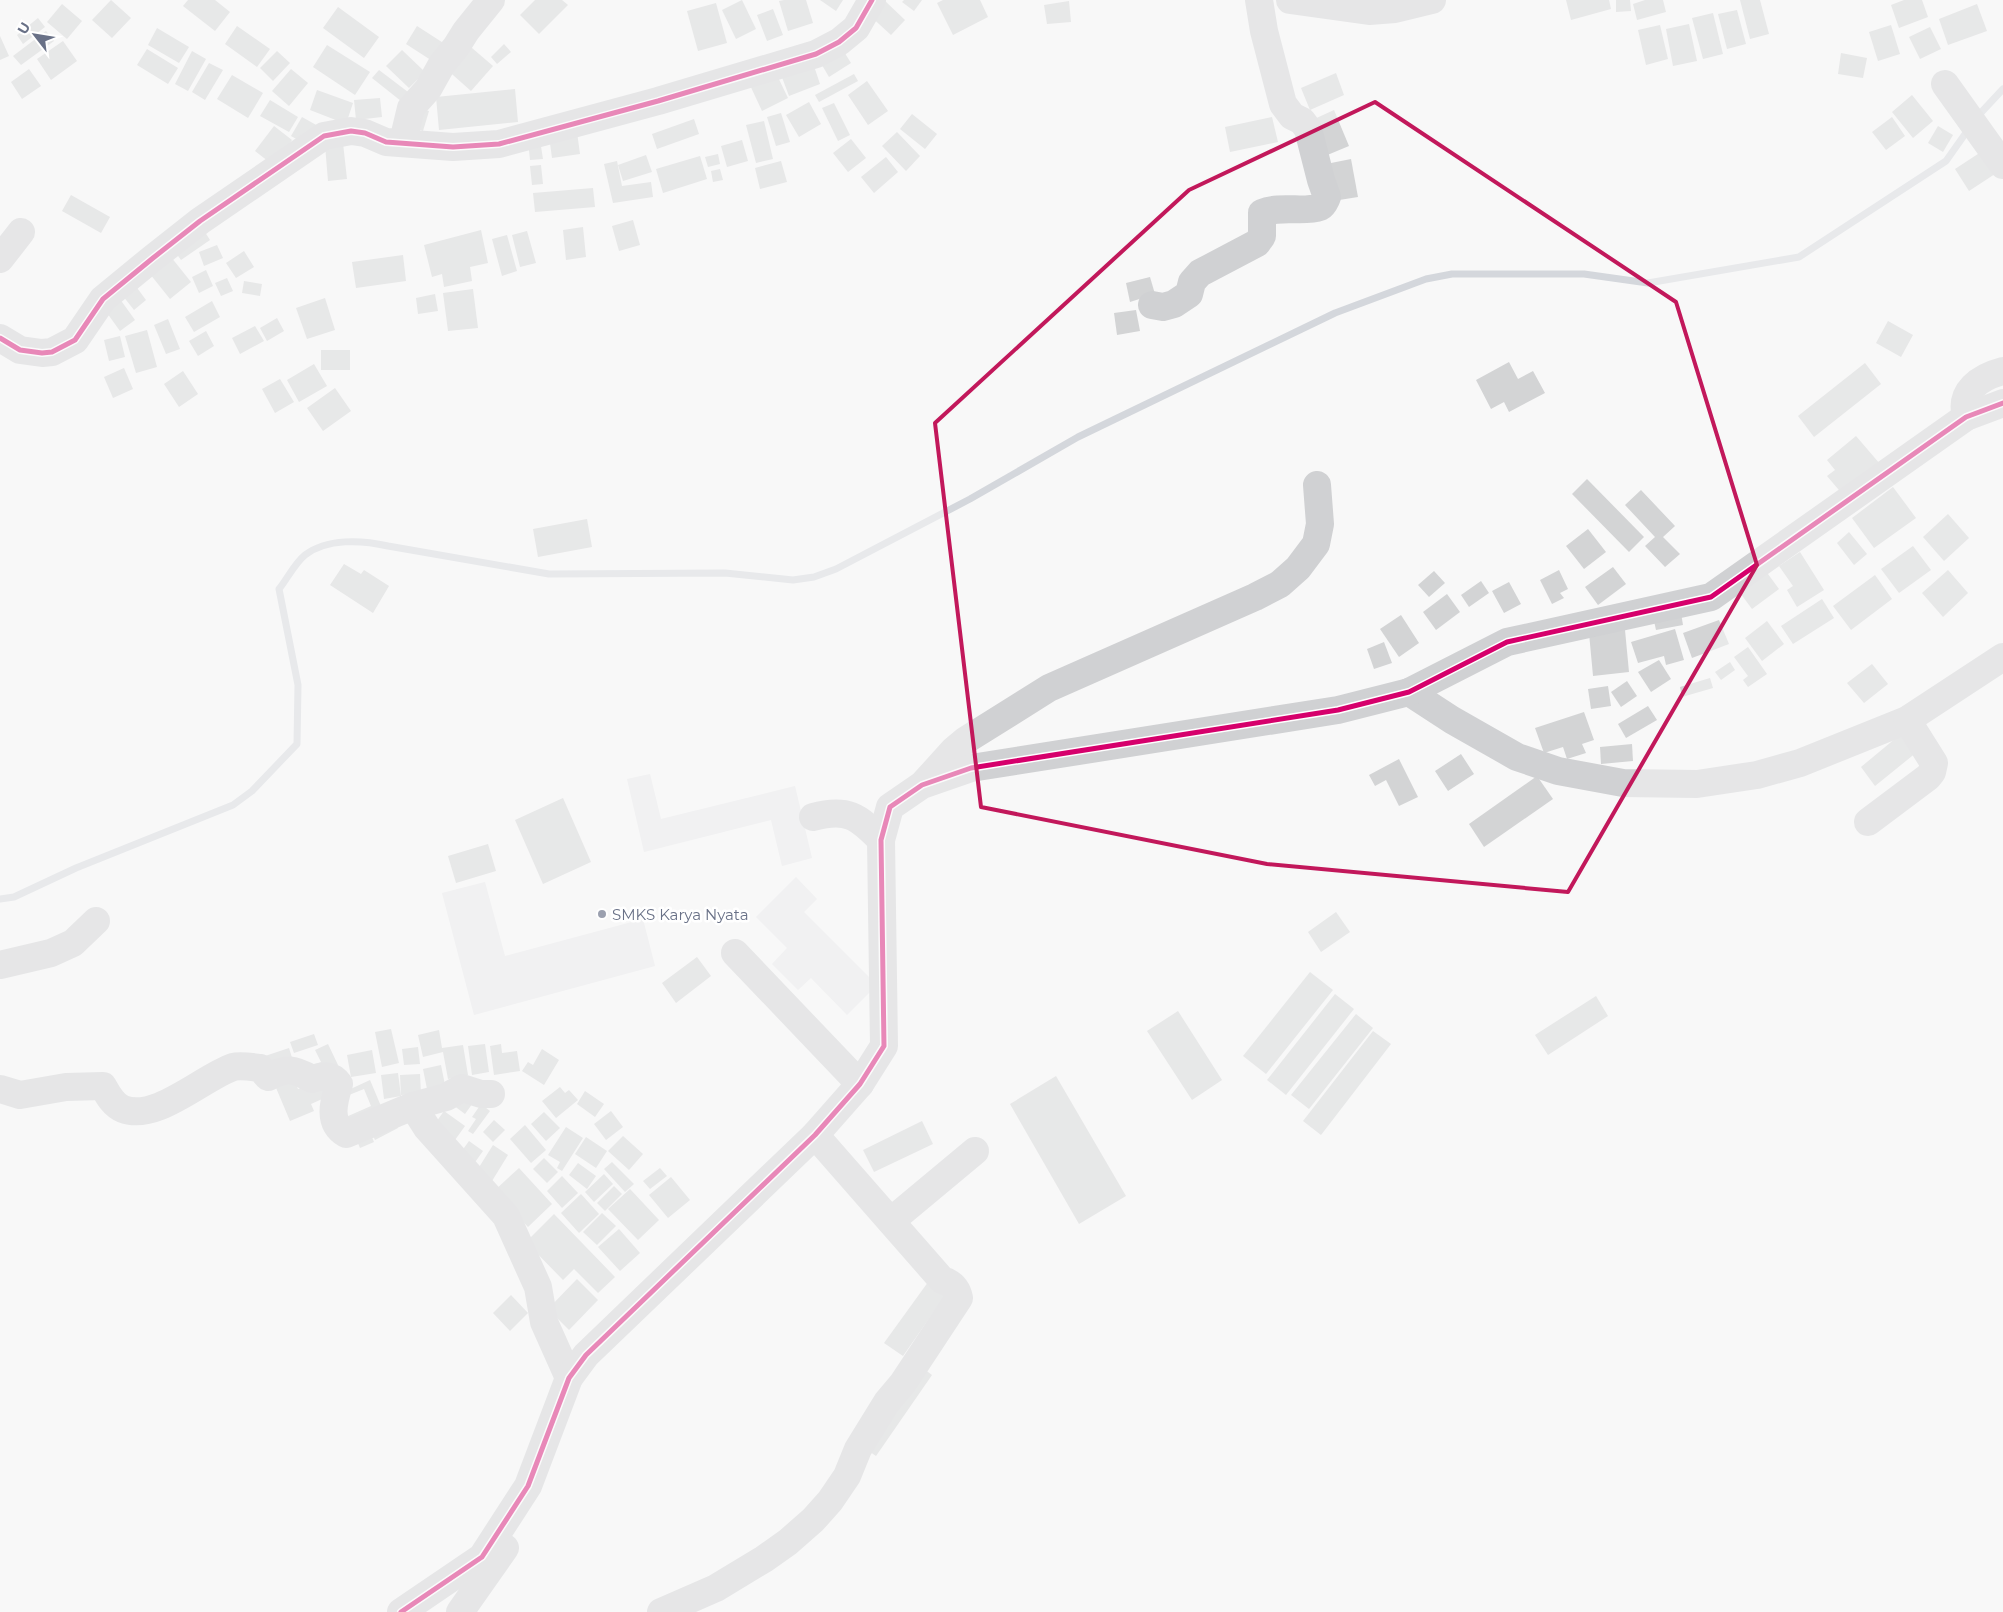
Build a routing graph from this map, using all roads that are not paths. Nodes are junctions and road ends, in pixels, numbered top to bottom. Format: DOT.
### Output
graph roads {
  1 [pos="491,0"];
  2 [pos="872,0"];
  3 [pos="1259,0"];
  4 [pos="1290,0"];
  5 [pos="1432,0"];
  6 [pos="1945,84"];
  7 [pos="406,142"];
  8 [pos="1996,155"];
  9 [pos="21,232"];
  10 [pos="0,260"];
  11 [pos="1152,305"];
  12 [pos="0,338"];
  13 [pos="2003,370"];
  14 [pos="2003,403"];
  15 [pos="1966,418"];
  16 [pos="1317,485"];
  17 [pos="2003,657"];
  18 [pos="1409,692"];
  19 [pos="1907,720"];
  20 [pos="922,785"];
  21 [pos="813,817"];
  22 [pos="1868,822"];
  23 [pos="881,840"];
  24 [pos="96,921"];
  25 [pos="735,953"];
  26 [pos="0,965"];
  27 [pos="860,1084"];
  28 [pos="0,1089"];
  29 [pos="491,1094"];
  30 [pos="413,1106"];
  31 [pos="815,1135"];
  32 [pos="975,1151"];
  33 [pos="890,1221"];
  34 [pos="569,1378"];
  35 [pos="528,1486"];
  36 [pos="401,1612"];
  37 [pos="460,1612"];
  38 [pos="661,1612"];
  1 -- 7 [label="street"];
  2 -- 7 [label="street"];
  3 -- 11 [label="street"];
  4 -- 5 [label="street"];
  6 -- 8 [label="street"];
  7 -- 12 [label="street"];
  9 -- 10 [label="street"];
  13 -- 15 [label="street"];
  14 -- 15 [label="street"];
  15 -- 18 [label="street"];
  16 -- 20 [label="street"];
  17 -- 19 [label="street"];
  18 -- 19 [label="street"];
  18 -- 20 [label="street"];
  19 -- 22 [label="street"];
  20 -- 23 [label="street"];
  21 -- 23 [label="street"];
  23 -- 27 [label="street"];
  24 -- 26 [label="street"];
  25 -- 27 [label="street"];
  27 -- 31 [label="street"];
  28 -- 30 [label="street"];
  29 -- 30 [label="street"];
  30 -- 34 [label="street"];
  31 -- 33 [label="street"];
  31 -- 34 [label="street"];
  32 -- 33 [label="street"];
  33 -- 38 [label="street"];
  34 -- 35 [label="street"];
  35 -- 36 [label="street"];
  35 -- 37 [label="street"];
}
